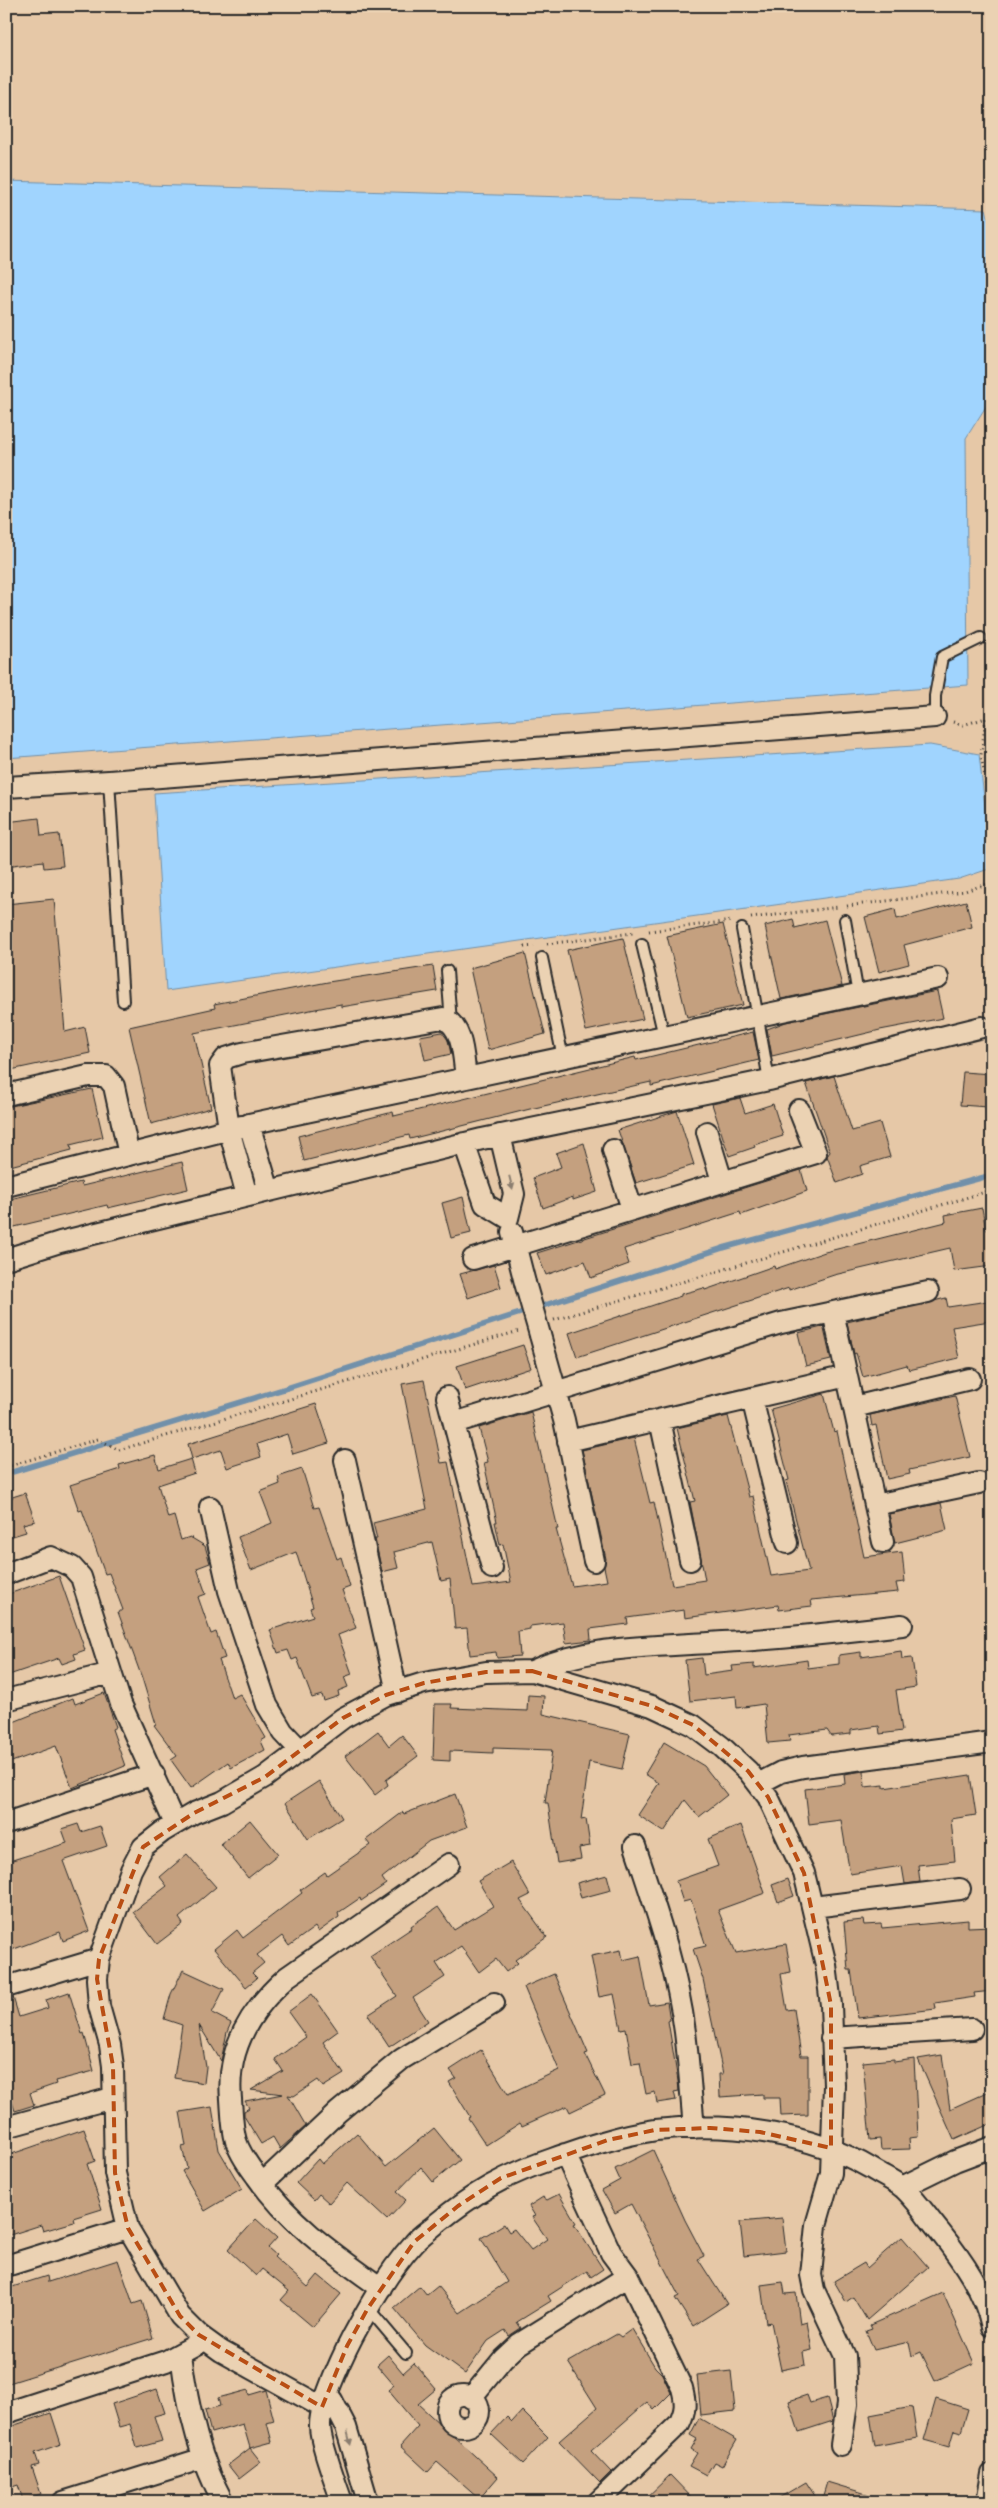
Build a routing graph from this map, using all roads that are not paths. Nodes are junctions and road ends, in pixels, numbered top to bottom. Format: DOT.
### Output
graph roads {
  1 [pos="981,638"];
  2 [pos="935,716"];
  3 [pos="109,782"];
  4 [pos="6,787"];
  5 [pos="845,920"];
  6 [pos="741,924"];
  7 [pos="642,944"];
  8 [pos="542,958"];
  9 [pos="447,971"];
  10 [pos="938,978"];
  11 [pos="858,995"];
  12 [pos="123,1001"];
  13 [pos="758,1016"];
  14 [pos="451,1022"];
  15 [pos="982,1028"];
  16 [pos="664,1036"];
  17 [pos="564,1058"];
  18 [pos="466,1078"];
  19 [pos="770,1080"];
  20 [pos="6,1095"];
  21 [pos="800,1110"];
  22 [pos="249,1124"];
  23 [pos="229,1129"];
  24 [pos="707,1132"];
  25 [pos="500,1135"];
  26 [pos="464,1144"];
  27 [pos="613,1150"];
  28 [pos="129,1155"];
  29 [pos="722,1181"];
  30 [pos="6,1186"];
  31 [pos="269,1191"];
  32 [pos="247,1196"];
  33 [pos="632,1209"];
  34 [pos="508,1218"];
  35 [pos="515,1245"];
  36 [pos="473,1259"];
  37 [pos="6,1260"];
  38 [pos="928,1292"];
  39 [pos="833,1312"];
  40 [pos="847,1376"];
  41 [pos="970,1379"];
  42 [pos="556,1391"];
  43 [pos="447,1397"];
  44 [pos="752,1398"];
  45 [pos="854,1407"];
  46 [pos="660,1420"];
  47 [pos="454,1422"];
  48 [pos="568,1441"];
  49 [pos="345,1460"];
  50 [pos="979,1483"];
  51 [pos="875,1505"];
  52 [pos="210,1507"];
  53 [pos="883,1542"];
  54 [pos="787,1543"];
  55 [pos="690,1560"];
  56 [pos="594,1562"];
  57 [pos="492,1568"];
  58 [pos="6,1574"];
  59 [pos="902,1625"];
  60 [pos="532,1671"];
  61 [pos="112,1673"];
  62 [pos="397,1692"];
  63 [pos="6,1700"];
  64 [pos="992,1742"];
  65 [pos="301,1751"];
  66 [pos="154,1774"];
  67 [pos="758,1784"];
  68 [pos="6,1823"];
  69 [pos="175,1824"];
  70 [pos="635,1846"];
  71 [pos="449,1864"];
  72 [pos="960,1889"];
  73 [pos="813,1906"];
  74 [pos="98,1959"];
  75 [pos="6,1987"];
  76 [pos="494,2003"];
  77 [pos="972,2029"];
  78 [pos="831,2038"];
  79 [pos="112,2098"];
  80 [pos="6,2127"];
  81 [pos="694,2128"];
  82 [pos="992,2147"];
  83 [pos="831,2148"];
  84 [pos="565,2154"];
  85 [pos="262,2184"];
  86 [pos="902,2187"];
  87 [pos="128,2228"];
  88 [pos="6,2266"];
  89 [pos="628,2276"];
  90 [pos="380,2288"];
  91 [pos="368,2308"];
  92 [pos="992,2327"];
  93 [pos="205,2340"];
  94 [pos="406,2353"];
  95 [pos="180,2354"];
  96 [pos="471,2398"];
  97 [pos="331,2399"];
  98 [pos="6,2413"];
  99 [pos="841,2445"];
  100 [pos="204,2458"];
  101 [pos="992,2474"];
  102 [pos="64,2502"];
  103 [pos="223,2502"];
  104 [pos="342,2502"];
  105 [pos="368,2502"];
  106 [pos="584,2502"];
  107 [pos="590,2502"];
  108 [pos="598,2502"];
  109 [pos="987,2502"];
  1 -- 2 [label="lane"];
  2 -- 3 [label="street"];
  3 -- 4 [label="street"];
  3 -- 12 [label="lane"];
  5 -- 11 [label="lane"];
  6 -- 13 [label="lane"];
  7 -- 16 [label="lane"];
  8 -- 17 [label="lane"];
  9 -- 14 [label="lane"];
  10 -- 11 [label="street"];
  11 -- 13 [label="street"];
  13 -- 16 [label="street"];
  13 -- 19 [label="lane"];
  14 -- 18 [label="street"];
  14 -- 23 [label="street"];
  15 -- 19 [label="street"];
  16 -- 17 [label="street"];
  17 -- 18 [label="street"];
  18 -- 22 [label="street"];
  19 -- 25 [label="street"];
  20 -- 28 [label="street"];
  21 -- 29 [label="street"];
  22 -- 23 [label="street"];
  22 -- 31 [label="street"];
  23 -- 28 [label="street"];
  23 -- 32 [label="street"];
  24 -- 29 [label="street"];
  25 -- 26 [label="street"];
  25 -- 34 [label="street, one-way"];
  26 -- 31 [label="street"];
  26 -- 34 [label="street"];
  27 -- 33 [label="street"];
  28 -- 30 [label="street"];
  29 -- 33 [label="street"];
  31 -- 32 [label="street"];
  32 -- 37 [label="street"];
  33 -- 35 [label="street"];
  34 -- 35 [label="street"];
  35 -- 36 [label="street"];
  35 -- 42 [label="street, bridge"];
  38 -- 39 [label="street"];
  39 -- 40 [label="street"];
  39 -- 42 [label="street"];
  40 -- 44 [label="street"];
  40 -- 45 [label="street"];
  41 -- 45 [label="street"];
  42 -- 47 [label="street"];
  42 -- 48 [label="street"];
  43 -- 47 [label="street"];
  44 -- 46 [label="street"];
  44 -- 54 [label="street"];
  45 -- 51 [label="street"];
  46 -- 48 [label="street"];
  46 -- 55 [label="street"];
  47 -- 57 [label="street"];
  48 -- 56 [label="street"];
  49 -- 62 [label="street"];
  50 -- 51 [label="street"];
  51 -- 53 [label="street"];
  52 -- 65 [label="street"];
  58 -- 61 [label="street"];
  59 -- 60 [label="street"];
  60 -- 62 [label="street"];
  60 -- 67 [label="street"];
  61 -- 63 [label="street"];
  61 -- 66 [label="street"];
  62 -- 65 [label="street"];
  64 -- 67 [label="street"];
  65 -- 69 [label="street"];
  66 -- 68 [label="street"];
  66 -- 69 [label="street"];
  67 -- 73 [label="street"];
  69 -- 74 [label="street"];
  70 -- 81 [label="street"];
  71 -- 85 [label="street"];
  72 -- 73 [label="street"];
  73 -- 78 [label="street"];
  74 -- 75 [label="street"];
  74 -- 79 [label="street"];
  76 -- 85 [label="street"];
  77 -- 78 [label="street"];
  78 -- 83 [label="street"];
  79 -- 80 [label="street"];
  79 -- 87 [label="street"];
  81 -- 83 [label="street"];
  81 -- 84 [label="street"];
  82 -- 86 [label="street"];
  83 -- 86 [label="street"];
  83 -- 99 [label="street"];
  84 -- 89 [label="street"];
  84 -- 90 [label="street"];
  85 -- 90 [label="street"];
  86 -- 92 [label="street"];
  87 -- 88 [label="street"];
  87 -- 93 [label="street"];
  89 -- 96 [label="street"];
  89 -- 108 [label="street"];
  90 -- 91 [label="street"];
  91 -- 94 [label="lane"];
  91 -- 97 [label="street"];
  93 -- 95 [label="street"];
  93 -- 97 [label="street"];
  95 -- 98 [label="street"];
  95 -- 100 [label="street"];
  97 -- 104 [label="street"];
  97 -- 105 [label="street, one-way"];
  100 -- 102 [label="street"];
  100 -- 103 [label="street"];
  101 -- 109 [label="street"];
  106 -- 107 [label="street"];
}
